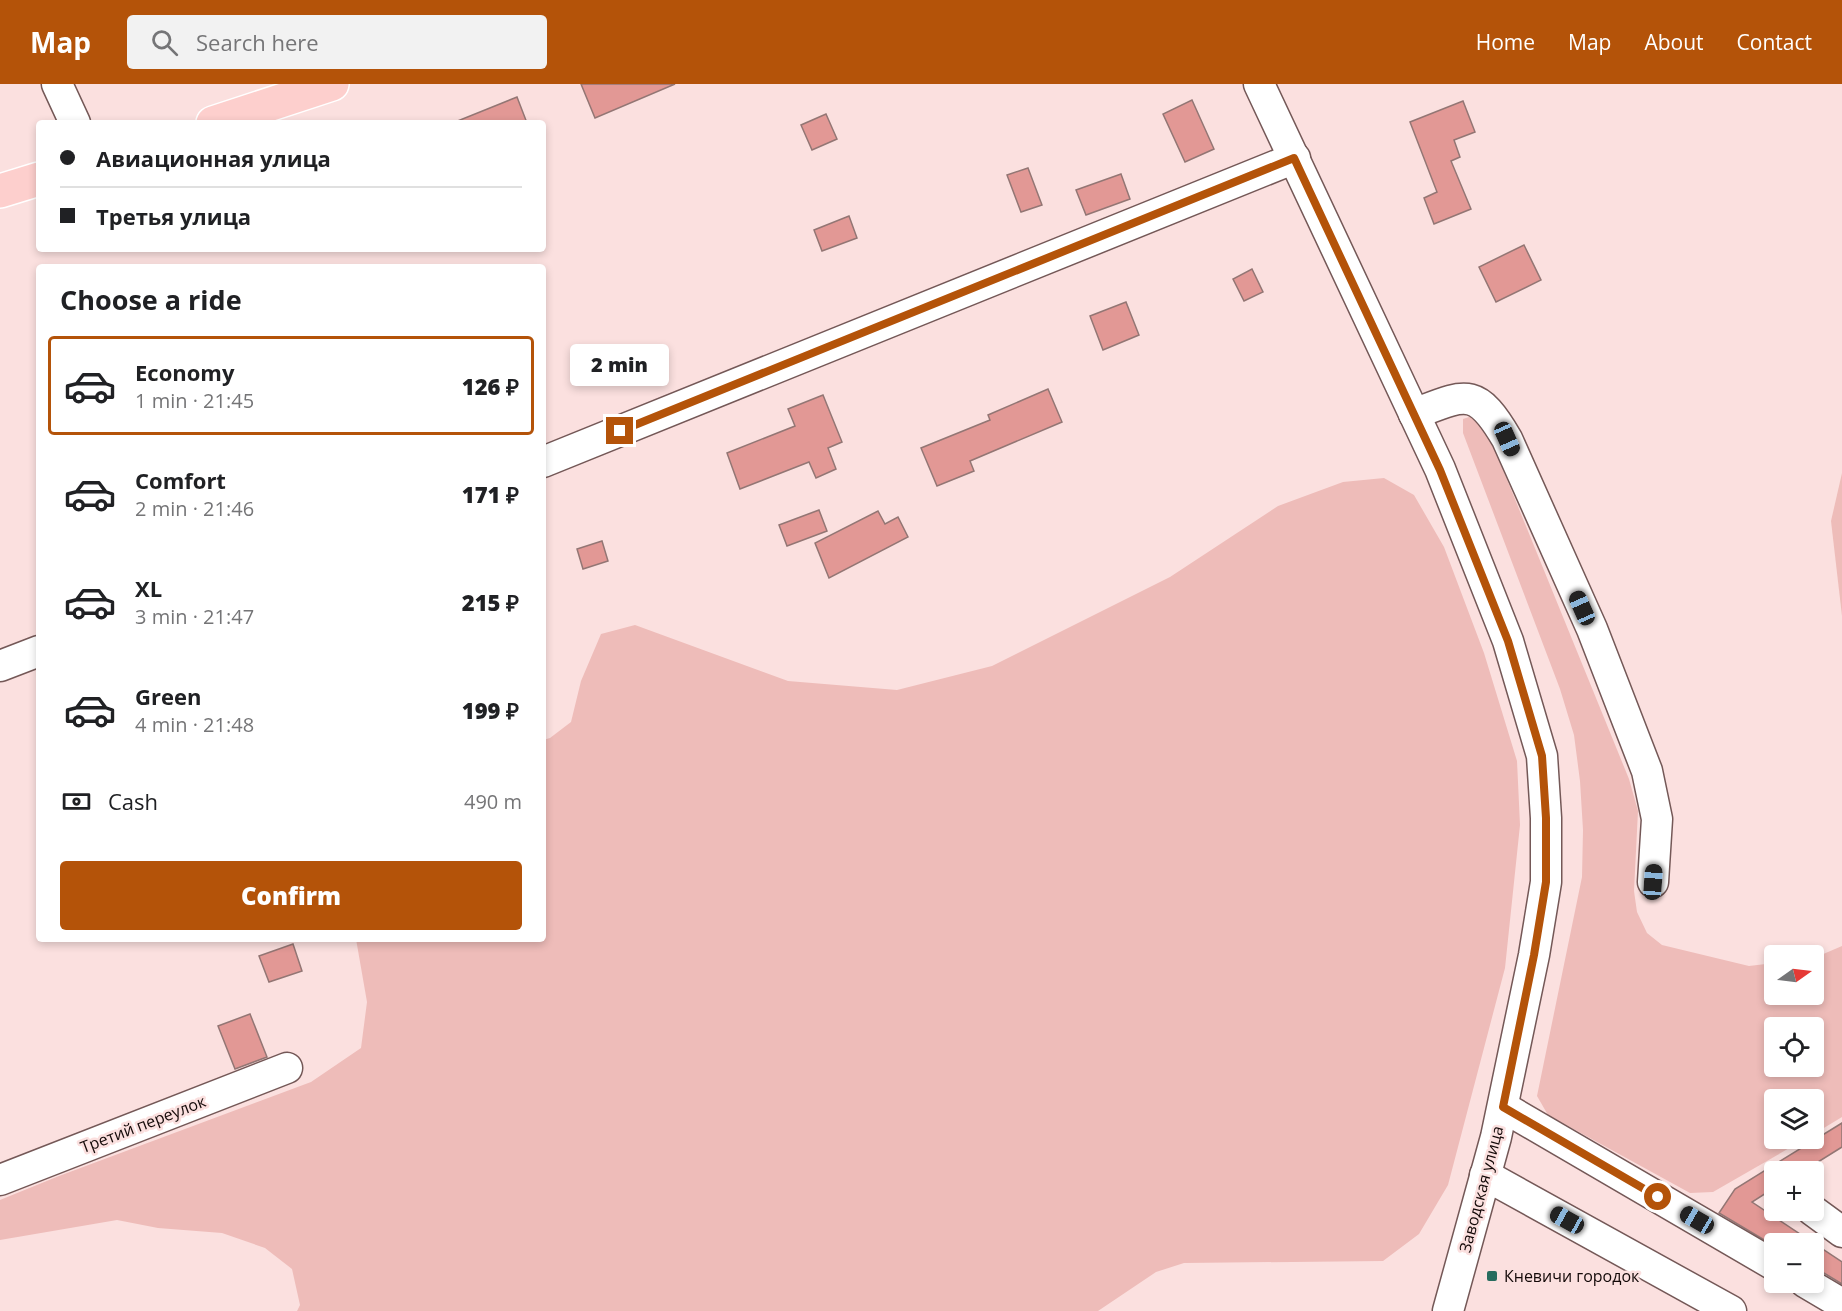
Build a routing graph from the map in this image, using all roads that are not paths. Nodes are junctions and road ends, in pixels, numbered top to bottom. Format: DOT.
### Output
graph roads {
  1 [pos="57,84"];
  2 [pos="332,84"];
  3 [pos="1259,84"];
  4 [pos="74,120"];
  5 [pos="222,120"];
  6 [pos="1294,158"];
  7 [pos="36,180"];
  8 [pos="0,191"];
  9 [pos="1414,414"];
  10 [pos="546,461"];
  11 [pos="36,652"];
  12 [pos="0,666"];
  13 [pos="1653,882"];
  14 [pos="287,1068"];
  15 [pos="1503,1107"];
  16 [pos="1485,1175"];
  17 [pos="0,1180"];
  18 [pos="1824,1219"];
  19 [pos="1842,1232"];
  20 [pos="1764,1258"];
  21 [pos="1824,1293"];
  22 [pos="1842,1304"];
  23 [pos="1448,1311"];
  24 [pos="1731,1311"];
  1 -- 4 [label="street"];
  2 -- 5 [label="main road"];
  3 -- 6 [label="street, Заводская улица"];
  6 -- 9 [label="street, Заводская улица"];
  6 -- 10 [label="street"];
  7 -- 8 [label="main road"];
  9 -- 13 [label="street"];
  9 -- 15 [label="street, Заводская улица"];
  11 -- 12 [label="street"];
  14 -- 17 [label="street, Третий переулок"];
  15 -- 16 [label="street, Заводская улица"];
  15 -- 20 [label="street"];
  16 -- 23 [label="street, Заводская улица"];
  16 -- 24 [label="street"];
  18 -- 19 [label="street"];
  21 -- 22 [label="street"];
}
